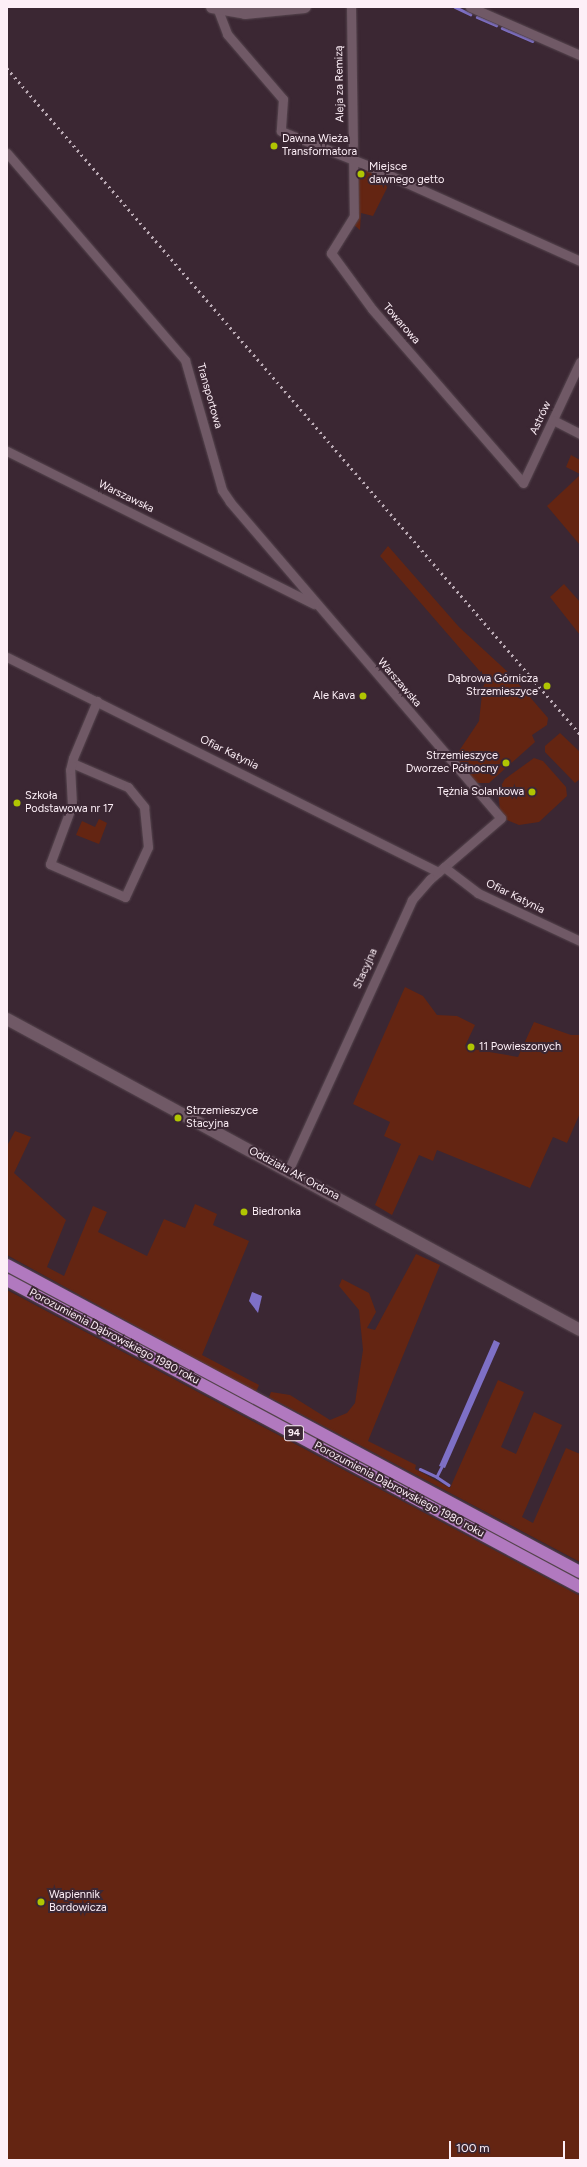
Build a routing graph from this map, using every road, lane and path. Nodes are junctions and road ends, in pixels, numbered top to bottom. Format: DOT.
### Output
graph roads {
  1 [pos="305,7"];
  2 [pos="351,7"];
  3 [pos="470,7"];
  4 [pos="215,8"];
  5 [pos="580,55"];
  6 [pos="7,153"];
  7 [pos="353,160"];
  8 [pos="580,261"];
  9 [pos="580,362"];
  10 [pos="553,420"];
  11 [pos="580,434"];
  12 [pos="7,451"];
  13 [pos="524,483"];
  14 [pos="288,570"];
  15 [pos="278,586"];
  16 [pos="317,605"];
  17 [pos="7,657"];
  18 [pos="97,702"];
  19 [pos="72,763"];
  20 [pos="493,809"];
  21 [pos="441,870"];
  22 [pos="580,941"];
  23 [pos="7,1019"];
  24 [pos="288,1171"];
  25 [pos="7,1265"];
  26 [pos="7,1280"];
  27 [pos="580,1330"];
  28 [pos="580,1572"];
  29 [pos="580,1587"];
  1 -- 4 [label="street"];
  2 -- 7 [label="street, Aleja za Remizą"];
  3 -- 5 [label="street"];
  4 -- 7 [label="street"];
  6 -- 14 [label="street, Transportowa"];
  7 -- 8 [label="street"];
  7 -- 13 [label="street, Towarowa"];
  9 -- 10 [label="street, Astrów"];
  10 -- 11 [label="street"];
  10 -- 13 [label="street, Astrów"];
  12 -- 15 [label="street, Warszawska"];
  14 -- 15 [label="street"];
  14 -- 16 [label="street, Transportowa"];
  15 -- 16 [label="street, Warszawska"];
  16 -- 20 [label="street, Warszawska"];
  17 -- 18 [label="street, Ofiar Katynia"];
  18 -- 19 [label="street"];
  18 -- 21 [label="street, Ofiar Katynia"];
  19 -- 19 [label="street"];
  20 -- 21 [label="street, Stacyjna"];
  21 -- 22 [label="street, Ofiar Katynia"];
  21 -- 24 [label="street, Stacyjna"];
  23 -- 24 [label="street, Oddziału AK Ordona"];
  24 -- 27 [label="street, Oddziału AK Ordona"];
  25 -- 28 [label="main road, Porozumienia Dąbrowskiego 1980 roku / 94"];
  26 -- 29 [label="main road, Porozumienia Dąbrowskiego 1980 roku / 94"];
}
